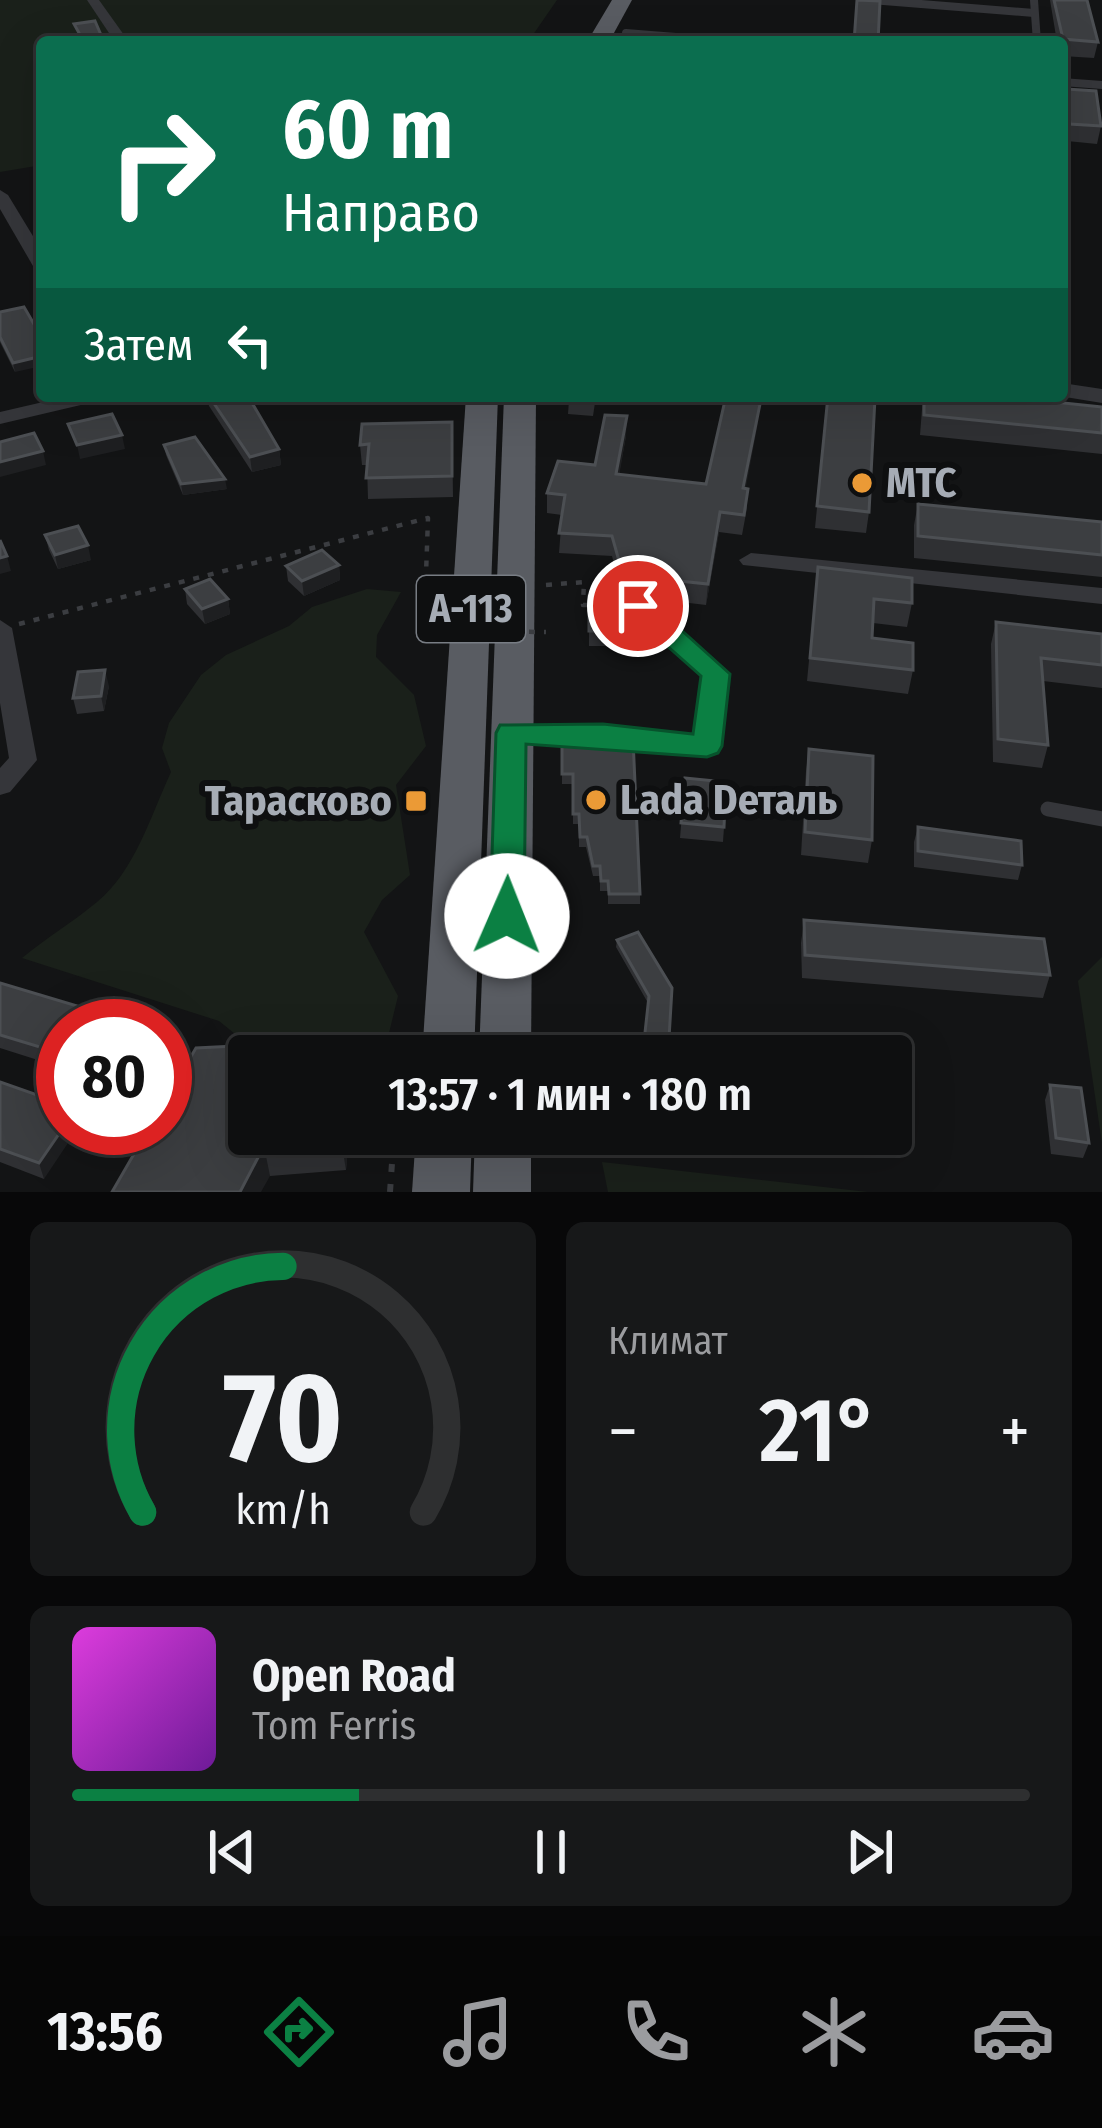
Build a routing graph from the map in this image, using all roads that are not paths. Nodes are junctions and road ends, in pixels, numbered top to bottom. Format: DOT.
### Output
graph roads {
  1 [pos="93,0"];
  2 [pos="622,0"];
  3 [pos="644,0"];
  4 [pos="871,0"];
  5 [pos="1034,0"];
  6 [pos="1034,13"];
  7 [pos="118,36"];
  8 [pos="601,36"];
  9 [pos="625,36"];
  10 [pos="1036,36"];
  11 [pos="1068,82"];
  12 [pos="1102,85"];
  13 [pos="0,195"];
  14 [pos="36,256"];
  15 [pos="1068,391"];
  16 [pos="1102,396"];
  17 [pos="68,402"];
  18 [pos="482,402"];
  19 [pos="520,402"];
  20 [pos="0,418"];
  21 [pos="751,560"];
  22 [pos="1102,596"];
  23 [pos="638,606"];
  24 [pos="1,628"];
  25 [pos="511,733"];
  26 [pos="0,785"];
  27 [pos="1048,809"];
  28 [pos="1102,819"];
  29 [pos="449,1035"];
  30 [pos="505,1035"];
  31 [pos="443,1155"];
  32 [pos="503,1155"];
  33 [pos="440,1192"];
  34 [pos="502,1192"];
  1 -- 7 [label="street"];
  2 -- 8 [label="highway"];
  3 -- 9 [label="highway"];
  4 -- 6 [label="lane"];
  5 -- 6 [label="lane"];
  6 -- 10 [label="lane"];
  11 -- 12 [label="lane"];
  13 -- 14 [label="street"];
  15 -- 16 [label="street"];
  17 -- 20 [label="street"];
  18 -- 29 [label="highway, А-113"];
  19 -- 25 [label="highway, А-113"];
  21 -- 22 [label="street"];
  23 -- 25 [label="lane"];
  24 -- 26 [label="street"];
  25 -- 30 [label="highway, А-113"];
  27 -- 28 [label="lane"];
  31 -- 33 [label="highway"];
  32 -- 34 [label="highway"];
}
